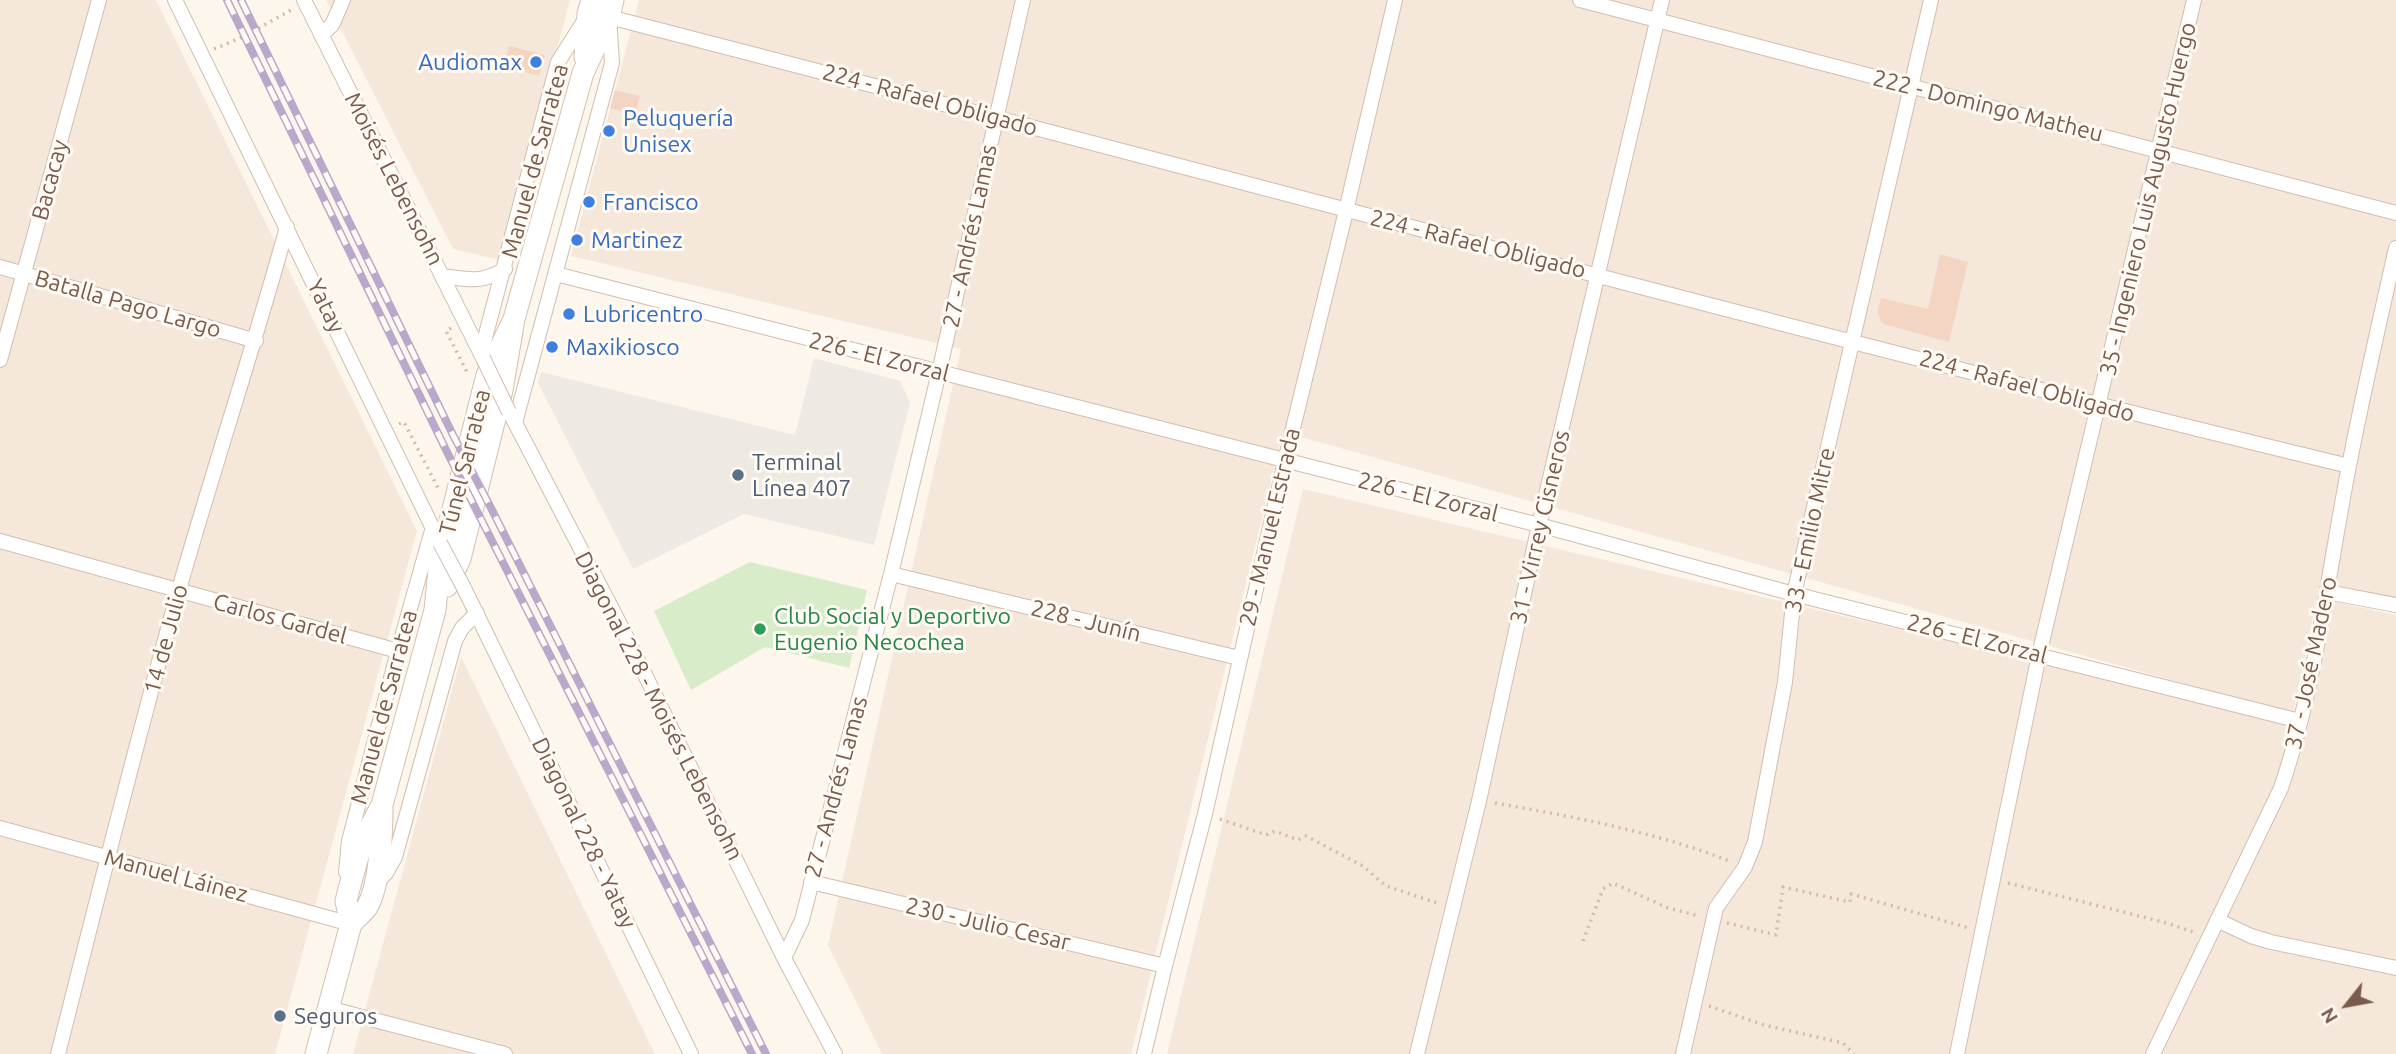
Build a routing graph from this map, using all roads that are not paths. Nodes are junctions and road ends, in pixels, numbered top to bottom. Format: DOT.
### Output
graph roads {
  1 [pos="99,0"];
  2 [pos="175,0"];
  3 [pos="343,0"];
  4 [pos="1023,0"];
  5 [pos="1395,0"];
  6 [pos="1580,0"];
  7 [pos="1662,0"];
  8 [pos="1931,0"];
  9 [pos="2194,0"];
  10 [pos="305,1"];
  11 [pos="601,8"];
  12 [pos="1657,20"];
  13 [pos="321,35"];
  14 [pos="583,73"];
  15 [pos="1912,87"];
  16 [pos="996,116"];
  17 [pos="2160,151"];
  18 [pos="1346,211"];
  19 [pos="2396,213"];
  20 [pos="287,227"];
  21 [pos="2396,248"];
  22 [pos="0,267"];
  23 [pos="505,269"];
  24 [pos="24,274"];
  25 [pos="556,274"];
  26 [pos="1599,275"];
  27 [pos="443,276"];
  28 [pos="1851,340"];
  29 [pos="256,341"];
  30 [pos="482,356"];
  31 [pos="0,360"];
  32 [pos="939,372"];
  33 [pos="2100,406"];
  34 [pos="512,418"];
  35 [pos="1284,461"];
  36 [pos="2348,466"];
  37 [pos="1539,525"];
  38 [pos="433,527"];
  39 [pos="0,541"];
  40 [pos="891,574"];
  41 [pos="178,592"];
  42 [pos="2327,592"];
  43 [pos="1794,594"];
  44 [pos="2396,606"];
  45 [pos="477,612"];
  46 [pos="398,651"];
  47 [pos="2039,655"];
  48 [pos="1239,658"];
  49 [pos="2300,721"];
  50 [pos="382,805"];
  51 [pos="0,828"];
  52 [pos="107,858"];
  53 [pos="811,882"];
  54 [pos="373,886"];
  55 [pos="349,889"];
  56 [pos="2217,920"];
  57 [pos="351,923"];
  58 [pos="784,958"];
  59 [pos="1165,966"];
  60 [pos="2396,968"];
  61 [pos="328,1008"];
  62 [pos="58,1054"];
  63 [pos="316,1054"];
  64 [pos="505,1054"];
  65 [pos="691,1054"];
  66 [pos="835,1054"];
  67 [pos="1144,1054"];
  68 [pos="1416,1054"];
  69 [pos="1683,1054"];
  70 [pos="1957,1054"];
  71 [pos="2153,1054"];
  1 -- 24 [label="street, Bacacay"];
  2 -- 20 [label="street, Yatay"];
  3 -- 13 [label="street"];
  4 -- 16 [label="street, 27 - Andrés Lamas"];
  5 -- 18 [label="street, 29 - Manuel Estrada"];
  6 -- 12 [label="street, 222 - Domingo Matheu"];
  7 -- 12 [label="street, 31 - Virrey Cisneros"];
  8 -- 15 [label="street, 33 - Emilio Mitre"];
  9 -- 17 [label="street, 35 - Ingeniero Luis Augusto Huergo"];
  10 -- 13 [label="street, Moisés Lebensohn"];
  11 -- 14 [label="main road, Manuel de Sarratea"];
  11 -- 16 [label="street, 224 - Rafael Obligado"];
  11 -- 23 [label="street, Manuel de Sarratea"];
  11 -- 25 [label="street"];
  12 -- 15 [label="street, 222 - Domingo Matheu"];
  12 -- 26 [label="street, 31 - Virrey Cisneros"];
  13 -- 27 [label="street, Moisés Lebensohn"];
  14 -- 50 [label="main road, Túnel Sarratea"];
  15 -- 17 [label="street, 222 - Domingo Matheu"];
  15 -- 28 [label="street, 33 - Emilio Mitre"];
  16 -- 18 [label="street, 224 - Rafael Obligado"];
  16 -- 32 [label="street, 27 - Andrés Lamas"];
  17 -- 19 [label="street, 222 - Domingo Matheu"];
  17 -- 33 [label="street, 35 - Ingeniero Luis Augusto Huergo"];
  18 -- 26 [label="street, 224 - Rafael Obligado"];
  18 -- 35 [label="street, 29 - Manuel Estrada"];
  20 -- 29 [label="street, 14 de Julio"];
  20 -- 38 [label="street, Yatay"];
  21 -- 36 [label="street, 37 - José Madero"];
  22 -- 24 [label="street, Batalla Pago Largo"];
  23 -- 27 [label="street"];
  23 -- 30 [label="street, Manuel de Sarratea"];
  24 -- 29 [label="street, Batalla Pago Largo"];
  24 -- 31 [label="street, Bacacay"];
  25 -- 32 [label="street, 226 - El Zorzal"];
  25 -- 34 [label="street"];
  26 -- 28 [label="street, 224 - Rafael Obligado"];
  26 -- 37 [label="street, 31 - Virrey Cisneros"];
  27 -- 30 [label="street, Moisés Lebensohn"];
  28 -- 33 [label="street, 224 - Rafael Obligado"];
  28 -- 43 [label="street, 33 - Emilio Mitre"];
  29 -- 41 [label="street, 14 de Julio"];
  30 -- 34 [label="street, Diagonal 228 - Moisés Lebensohn, bridge"];
  32 -- 35 [label="street, 226 - El Zorzal"];
  32 -- 40 [label="street, 27 - Andrés Lamas"];
  33 -- 36 [label="street, 224 - Rafael Obligado"];
  33 -- 47 [label="street, 35 - Ingeniero Luis Augusto Huergo"];
  34 -- 58 [label="street, Diagonal 228 - Moisés Lebensohn"];
  35 -- 37 [label="street, 226 - El Zorzal"];
  35 -- 48 [label="street, 29 - Manuel Estrada"];
  36 -- 42 [label="street, 37 - José Madero"];
  37 -- 43 [label="street, 226 - El Zorzal"];
  37 -- 68 [label="street, 31 - Virrey Cisneros"];
  38 -- 45 [label="street, Yatay, bridge"];
  38 -- 46 [label="street, Manuel de Sarratea"];
  39 -- 41 [label="street, Carlos Gardel"];
  40 -- 48 [label="street, 228 - Junín"];
  40 -- 53 [label="street, 27 - Andrés Lamas"];
  41 -- 46 [label="street, Carlos Gardel"];
  41 -- 52 [label="street, 14 de Julio"];
  42 -- 44 [label="street"];
  42 -- 49 [label="street, 37 - José Madero"];
  43 -- 47 [label="street, 226 - El Zorzal"];
  43 -- 69 [label="street, 33 - Emilio Mitre"];
  45 -- 54 [label="street"];
  45 -- 65 [label="street, Diagonal 228 - Yatay"];
  46 -- 55 [label="street, Manuel de Sarratea"];
  47 -- 49 [label="street, 226 - El Zorzal"];
  47 -- 70 [label="street, 35 - Ingeniero Luis Augusto Huergo"];
  48 -- 59 [label="street, 29 - Manuel Estrada"];
  49 -- 56 [label="street, 37 - José Madero"];
  50 -- 54 [label="main road"];
  50 -- 55 [label="main road, Manuel de Sarratea"];
  51 -- 52 [label="street, Manuel Láinez"];
  52 -- 57 [label="street, Manuel Láinez"];
  52 -- 62 [label="street, 14 de Julio"];
  53 -- 58 [label="street, 27 - Andrés Lamas"];
  53 -- 59 [label="street, 230 - Julio Cesar"];
  54 -- 57 [label="main road"];
  55 -- 57 [label="main road, Manuel de Sarratea"];
  56 -- 60 [label="street"];
  56 -- 71 [label="street, 37 - José Madero"];
  57 -- 61 [label="main road, Manuel de Sarratea"];
  58 -- 66 [label="street, Diagonal 228 - Moisés Lebensohn"];
  59 -- 67 [label="street, 29 - Manuel Estrada"];
  61 -- 63 [label="main road, Manuel de Sarratea"];
  61 -- 64 [label="street"];
}
